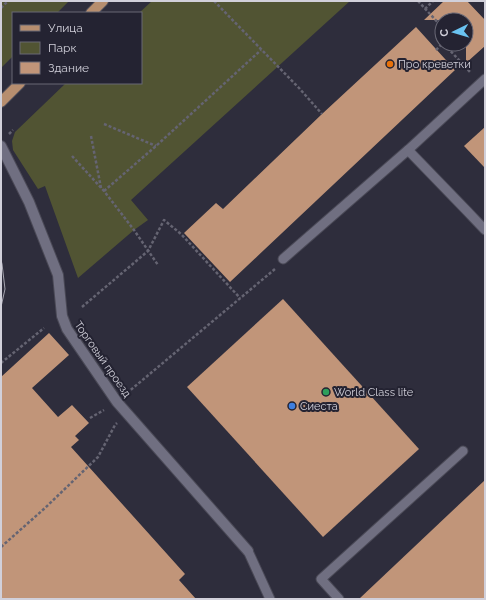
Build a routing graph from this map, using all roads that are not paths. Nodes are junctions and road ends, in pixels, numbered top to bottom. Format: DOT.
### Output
graph roads {
  1 [pos="104,1"];
  2 [pos="92,12"];
  3 [pos="483,81"];
  4 [pos="19,84"];
  5 [pos="1,102"];
  6 [pos="1,146"];
  7 [pos="408,150"];
  8 [pos="485,230"];
  9 [pos="283,260"];
  10 [pos="463,451"];
  11 [pos="248,550"];
  12 [pos="270,599"];
  13 [pos="339,599"];
  1 -- 2 [label="main road"];
  3 -- 7 [label="lane"];
  4 -- 5 [label="main road"];
  6 -- 11 [label="street, Торговый проезд"];
  7 -- 8 [label="lane"];
  7 -- 9 [label="lane"];
  10 -- 13 [label="lane"];
  11 -- 12 [label="lane"];
}
